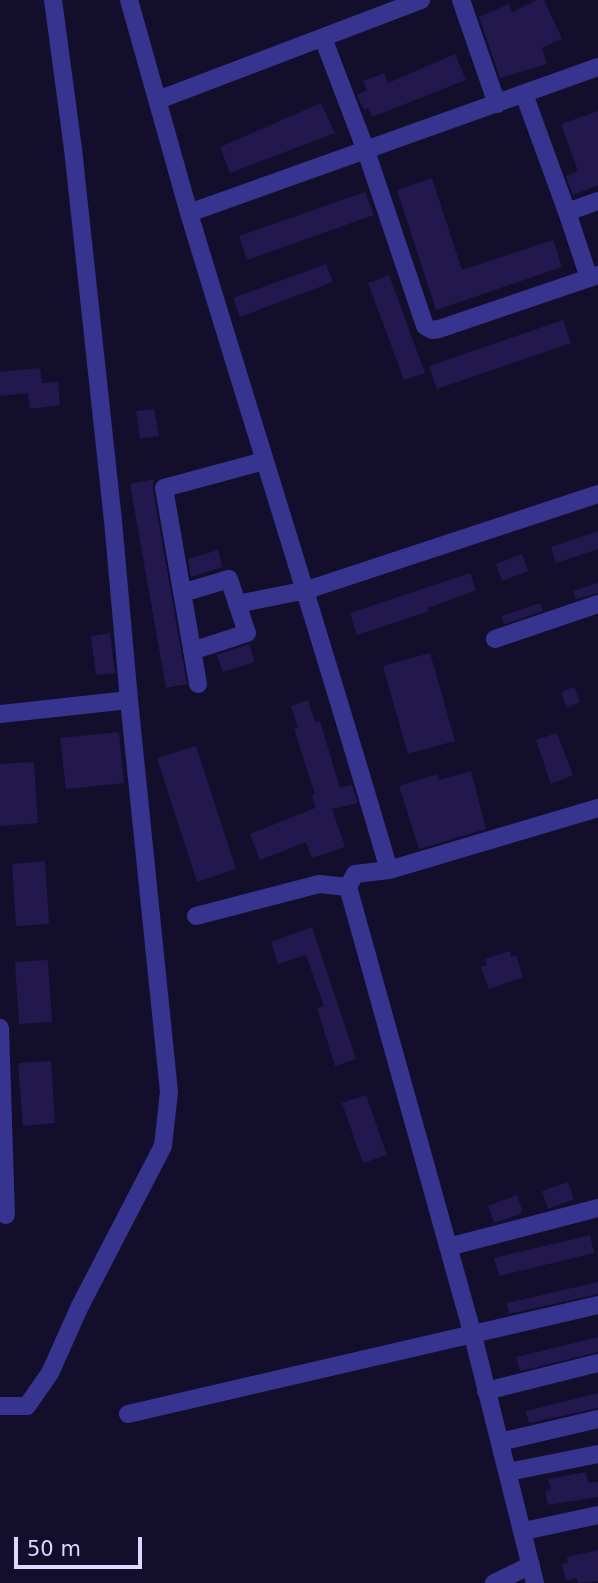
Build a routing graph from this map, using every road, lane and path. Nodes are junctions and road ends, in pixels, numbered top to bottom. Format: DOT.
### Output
graph roads {
  1 [pos="53,0"];
  2 [pos="130,0"];
  3 [pos="421,0"];
  4 [pos="461,0"];
  5 [pos="323,38"];
  6 [pos="598,67"];
  7 [pos="524,93"];
  8 [pos="158,100"];
  9 [pos="497,104"];
  10 [pos="365,148"];
  11 [pos="598,201"];
  12 [pos="567,212"];
  13 [pos="190,213"];
  14 [pos="594,277"];
  15 [pos="264,461"];
  16 [pos="596,501"];
  17 [pos="307,590"];
  18 [pos="182,593"];
  19 [pos="237,604"];
  20 [pos="598,604"];
  21 [pos="495,639"];
  22 [pos="192,650"];
  23 [pos="198,684"];
  24 [pos="129,700"];
  25 [pos="0,714"];
  26 [pos="598,808"];
  27 [pos="389,870"];
  28 [pos="348,887"];
  29 [pos="196,916"];
  30 [pos="0,1028"];
  31 [pos="598,1208"];
  32 [pos="6,1215"];
  33 [pos="448,1247"];
  34 [pos="598,1305"];
  35 [pos="472,1332"];
  36 [pos="598,1363"];
  37 [pos="485,1391"];
  38 [pos="0,1406"];
  39 [pos="128,1414"];
  40 [pos="598,1419"];
  41 [pos="500,1442"];
  42 [pos="598,1454"];
  43 [pos="508,1472"];
  44 [pos="598,1515"];
  45 [pos="524,1531"];
  46 [pos="533,1574"];
  47 [pos="494,1583"];
  1 -- 24 [label="street"];
  2 -- 8 [label="street"];
  3 -- 5 [label="street"];
  4 -- 9 [label="street"];
  5 -- 8 [label="street"];
  5 -- 10 [label="street"];
  6 -- 7 [label="street"];
  7 -- 9 [label="street"];
  7 -- 12 [label="street"];
  8 -- 13 [label="street"];
  9 -- 10 [label="street"];
  10 -- 13 [label="street"];
  10 -- 14 [label="street"];
  11 -- 12 [label="street"];
  12 -- 14 [label="street"];
  13 -- 15 [label="street"];
  15 -- 17 [label="street"];
  15 -- 18 [label="street"];
  16 -- 17 [label="street"];
  17 -- 19 [label="street"];
  17 -- 27 [label="street"];
  18 -- 19 [label="street"];
  18 -- 22 [label="street"];
  19 -- 22 [label="street"];
  20 -- 21 [label="street"];
  22 -- 23 [label="street"];
  24 -- 25 [label="street"];
  24 -- 38 [label="street"];
  26 -- 27 [label="street"];
  27 -- 28 [label="street"];
  28 -- 29 [label="street"];
  28 -- 33 [label="street"];
  30 -- 32 [label="street"];
  31 -- 33 [label="street"];
  33 -- 35 [label="street"];
  34 -- 35 [label="street"];
  35 -- 37 [label="street"];
  35 -- 39 [label="street"];
  36 -- 37 [label="street"];
  37 -- 41 [label="street"];
  40 -- 41 [label="street"];
  41 -- 43 [label="street"];
  42 -- 43 [label="street"];
  43 -- 45 [label="street"];
  44 -- 45 [label="street"];
  45 -- 46 [label="street"];
  46 -- 47 [label="street"];
}
